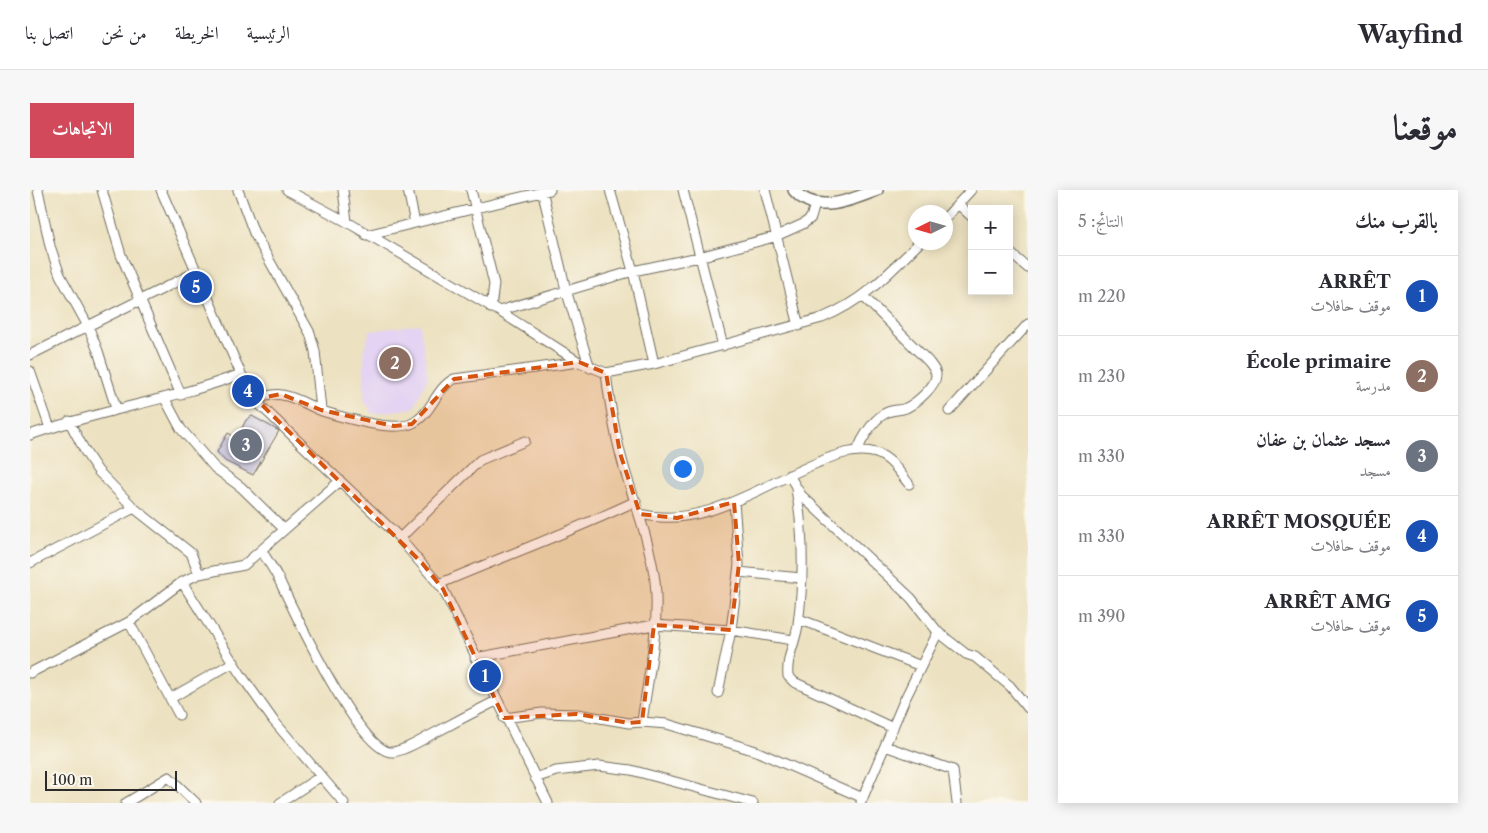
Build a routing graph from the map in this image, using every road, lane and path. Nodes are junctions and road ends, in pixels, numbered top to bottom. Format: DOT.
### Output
graph roads {
  1 [pos="38,190"];
  2 [pos="102,190"];
  3 [pos="161,190"];
  4 [pos="238,190"];
  5 [pos="287,190"];
  6 [pos="343,190"];
  7 [pos="408,190"];
  8 [pos="471,190"];
  9 [pos="610,190"];
  10 [pos="683,190"];
  11 [pos="765,190"];
  12 [pos="794,190"];
  13 [pos="877,190"];
  14 [pos="971,190"];
  15 [pos="544,191"];
  16 [pos="815,204"];
  17 [pos="958,204"];
  18 [pos="475,207"];
  19 [pos="953,209"];
  20 [pos="968,213"];
  21 [pos="347,222"];
  22 [pos="415,223"];
  23 [pos="366,235"];
  24 [pos="778,236"];
  25 [pos="912,250"];
  26 [pos="1013,255"];
  27 [pos="699,257"];
  28 [pos="1028,268"];
  29 [pos="633,271"];
  30 [pos="196,272"];
  31 [pos="566,290"];
  32 [pos="864,296"];
  33 [pos="140,298"];
  34 [pos="495,310"];
  35 [pos="1028,324"];
  36 [pos="88,326"];
  37 [pos="799,326"];
  38 [pos="723,346"];
  39 [pos="30,355"];
  40 [pos="579,362"];
  41 [pos="654,364"];
  42 [pos="590,368"];
  43 [pos="30,371"];
  44 [pos="606,373"];
  45 [pos="241,374"];
  46 [pos="181,394"];
  47 [pos="165,398"];
  48 [pos="256,398"];
  49 [pos="116,408"];
  50 [pos="321,410"];
  51 [pos="949,411"];
  52 [pos="69,421"];
  53 [pos="50,428"];
  54 [pos="30,435"];
  55 [pos="526,441"];
  56 [pos="857,452"];
  57 [pos="790,475"];
  58 [pos="340,481"];
  59 [pos="909,484"];
  60 [pos="796,486"];
  61 [pos="636,501"];
  62 [pos="734,502"];
  63 [pos="134,508"];
  64 [pos="640,514"];
  65 [pos="284,529"];
  66 [pos="400,538"];
  67 [pos="262,551"];
  68 [pos="30,563"];
  69 [pos="738,572"];
  70 [pos="200,574"];
  71 [pos="802,578"];
  72 [pos="182,582"];
  73 [pos="439,584"];
  74 [pos="799,619"];
  75 [pos="129,622"];
  76 [pos="654,625"];
  77 [pos="731,630"];
  78 [pos="938,632"];
  79 [pos="793,640"];
  80 [pos="475,658"];
  81 [pos="234,662"];
  82 [pos="921,666"];
  83 [pos="30,673"];
  84 [pos="718,693"];
  85 [pos="171,698"];
  86 [pos="496,701"];
  87 [pos="1028,708"];
  88 [pos="179,715"];
  89 [pos="504,718"];
  90 [pos="642,722"];
  91 [pos="893,728"];
  92 [pos="885,746"];
  93 [pos="321,776"];
  94 [pos="534,778"];
  95 [pos="862,800"];
  96 [pos="126,803"];
  97 [pos="196,803"];
  98 [pos="280,803"];
  99 [pos="344,803"];
  100 [pos="548,803"];
  101 [pos="752,803"];
  102 [pos="957,803"];
  1 -- 36 [label="street"];
  2 -- 33 [label="street"];
  3 -- 30 [label="street"];
  4 -- 50 [label="street"];
  5 -- 21 [label="street"];
  6 -- 21 [label="street"];
  7 -- 22 [label="street"];
  8 -- 18 [label="street"];
  9 -- 29 [label="street"];
  10 -- 27 [label="street"];
  11 -- 24 [label="street"];
  12 -- 16 [label="main road"];
  13 -- 16 [label="main road"];
  14 -- 17 [label="street"];
  15 -- 18 [label="street"];
  15 -- 31 [label="street"];
  16 -- 24 [label="street"];
  17 -- 19 [label="street"];
  17 -- 20 [label="street"];
  18 -- 22 [label="street"];
  18 -- 34 [label="street"];
  21 -- 23 [label="street"];
  22 -- 23 [label="street"];
  23 -- 34 [label="street"];
  24 -- 27 [label="street"];
  24 -- 37 [label="street"];
  25 -- 32 [label="street"];
  26 -- 28 [label="street"];
  27 -- 29 [label="street"];
  27 -- 38 [label="street"];
  29 -- 31 [label="street"];
  29 -- 41 [label="street"];
  30 -- 33 [label="street"];
  30 -- 45 [label="street"];
  31 -- 34 [label="street"];
  31 -- 42 [label="street"];
  32 -- 37 [label="street"];
  32 -- 56 [label="street"];
  33 -- 36 [label="street"];
  33 -- 46 [label="street"];
  34 -- 40 [label="street"];
  35 -- 51 [label="street"];
  36 -- 39 [label="street"];
  36 -- 49 [label="street"];
  37 -- 38 [label="street"];
  38 -- 41 [label="street"];
  40 -- 42 [label="street"];
  40 -- 50 [label="street"];
  41 -- 44 [label="street"];
  42 -- 44 [label="street"];
  43 -- 53 [label="street"];
  44 -- 61 [label="street"];
  45 -- 46 [label="street"];
  45 -- 48 [label="street"];
  46 -- 47 [label="street"];
  47 -- 49 [label="street"];
  47 -- 65 [label="street"];
  48 -- 50 [label="street"];
  48 -- 58 [label="street"];
  49 -- 52 [label="street"];
  52 -- 53 [label="street"];
  52 -- 63 [label="street"];
  53 -- 54 [label="street"];
  55 -- 66 [label="street"];
  56 -- 57 [label="street"];
  56 -- 59 [label="street"];
  57 -- 60 [label="street"];
  57 -- 62 [label="street"];
  58 -- 65 [label="street"];
  58 -- 66 [label="street"];
  60 -- 71 [label="street"];
  60 -- 78 [label="street"];
  61 -- 64 [label="street"];
  61 -- 73 [label="street"];
  62 -- 64 [label="street"];
  62 -- 69 [label="street"];
  63 -- 68 [label="street"];
  63 -- 70 [label="street"];
  64 -- 76 [label="street"];
  65 -- 67 [label="street"];
  66 -- 73 [label="street"];
  67 -- 70 [label="street"];
  67 -- 86 [label="street"];
  69 -- 71 [label="street"];
  69 -- 77 [label="street"];
  70 -- 72 [label="street"];
  71 -- 74 [label="street"];
  72 -- 75 [label="street"];
  72 -- 81 [label="street"];
  73 -- 80 [label="street"];
  74 -- 79 [label="street"];
  74 -- 82 [label="street"];
  75 -- 83 [label="street"];
  75 -- 85 [label="street"];
  76 -- 77 [label="street"];
  76 -- 80 [label="street"];
  76 -- 90 [label="street"];
  77 -- 79 [label="street"];
  77 -- 84 [label="street"];
  78 -- 82 [label="street"];
  78 -- 87 [label="street"];
  79 -- 91 [label="street"];
  80 -- 86 [label="street"];
  81 -- 85 [label="street"];
  81 -- 93 [label="street"];
  82 -- 91 [label="street"];
  85 -- 88 [label="street"];
  86 -- 89 [label="street"];
  89 -- 90 [label="street"];
  89 -- 94 [label="street"];
  90 -- 95 [label="street"];
  91 -- 92 [label="street"];
  92 -- 95 [label="street"];
  92 -- 102 [label="street"];
  93 -- 98 [label="street"];
  93 -- 99 [label="street"];
  94 -- 100 [label="street"];
  94 -- 101 [label="street"];
  96 -- 97 [label="street"];
}
